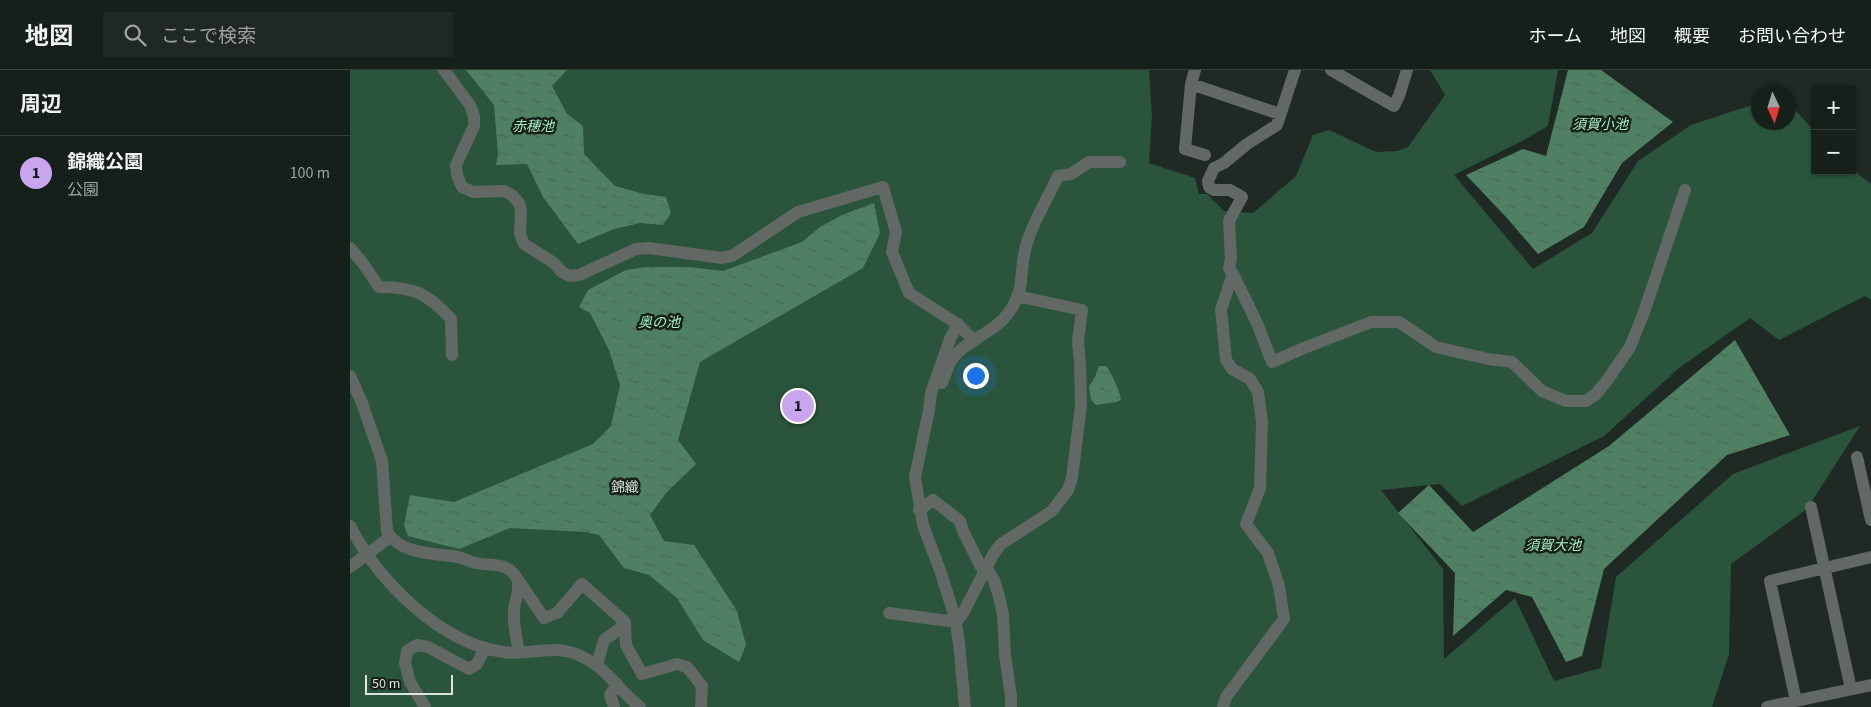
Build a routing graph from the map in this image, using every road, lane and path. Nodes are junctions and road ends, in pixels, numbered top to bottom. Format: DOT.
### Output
graph roads {
  1 [pos="444,70"];
  2 [pos="1195,70"];
  3 [pos="1295,70"];
  4 [pos="1331,70"];
  5 [pos="1407,70"];
  6 [pos="1191,84"];
  7 [pos="1280,114"];
  8 [pos="1205,155"];
  9 [pos="1120,162"];
  10 [pos="1685,190"];
  11 [pos="350,248"];
  12 [pos="1232,274"];
  13 [pos="1017,296"];
  14 [pos="958,324"];
  15 [pos="974,341"];
  16 [pos="452,354"];
  17 [pos="350,376"];
  18 [pos="929,410"];
  19 [pos="1857,458"];
  20 [pos="1811,507"];
  21 [pos="919,510"];
  22 [pos="1871,520"];
  23 [pos="350,526"];
  24 [pos="390,537"];
  25 [pos="1871,558"];
  26 [pos="350,567"];
  27 [pos="1824,568"];
  28 [pos="986,570"];
  29 [pos="518,580"];
  30 [pos="889,613"];
  31 [pos="625,622"];
  32 [pos="956,622"];
  33 [pos="484,650"];
  34 [pos="519,652"];
  35 [pos="597,665"];
  36 [pos="617,684"];
  37 [pos="1871,685"];
  38 [pos="1851,690"];
  39 [pos="1796,701"];
  40 [pos="425,707"];
  41 [pos="614,707"];
  42 [pos="640,707"];
  43 [pos="701,707"];
  44 [pos="965,707"];
  45 [pos="1011,707"];
  46 [pos="1223,707"];
  47 [pos="1767,707"];
  1 -- 14 [label="street"];
  2 -- 6 [label="street"];
  3 -- 7 [label="street"];
  4 -- 5 [label="street"];
  6 -- 7 [label="street"];
  6 -- 8 [label="street"];
  7 -- 12 [label="street"];
  9 -- 13 [label="street"];
  10 -- 12 [label="street"];
  11 -- 16 [label="street"];
  12 -- 46 [label="street"];
  13 -- 15 [label="street"];
  13 -- 28 [label="street"];
  14 -- 15 [label="street"];
  14 -- 18 [label="street"];
  15 -- 18 [label="street"];
  17 -- 24 [label="street"];
  18 -- 21 [label="street"];
  19 -- 22 [label="street"];
  20 -- 27 [label="street"];
  21 -- 28 [label="street"];
  21 -- 32 [label="street"];
  23 -- 33 [label="street"];
  24 -- 26 [label="street"];
  24 -- 29 [label="street"];
  25 -- 27 [label="street"];
  27 -- 38 [label="street"];
  27 -- 39 [label="street"];
  28 -- 32 [label="street"];
  28 -- 45 [label="street"];
  29 -- 31 [label="street"];
  29 -- 34 [label="street"];
  30 -- 32 [label="street"];
  31 -- 35 [label="street"];
  31 -- 43 [label="street"];
  32 -- 44 [label="street"];
  33 -- 34 [label="street"];
  33 -- 40 [label="street"];
  34 -- 35 [label="street"];
  35 -- 36 [label="street"];
  36 -- 41 [label="street"];
  36 -- 42 [label="street"];
  37 -- 38 [label="street"];
  38 -- 39 [label="street"];
  39 -- 47 [label="street"];
}
